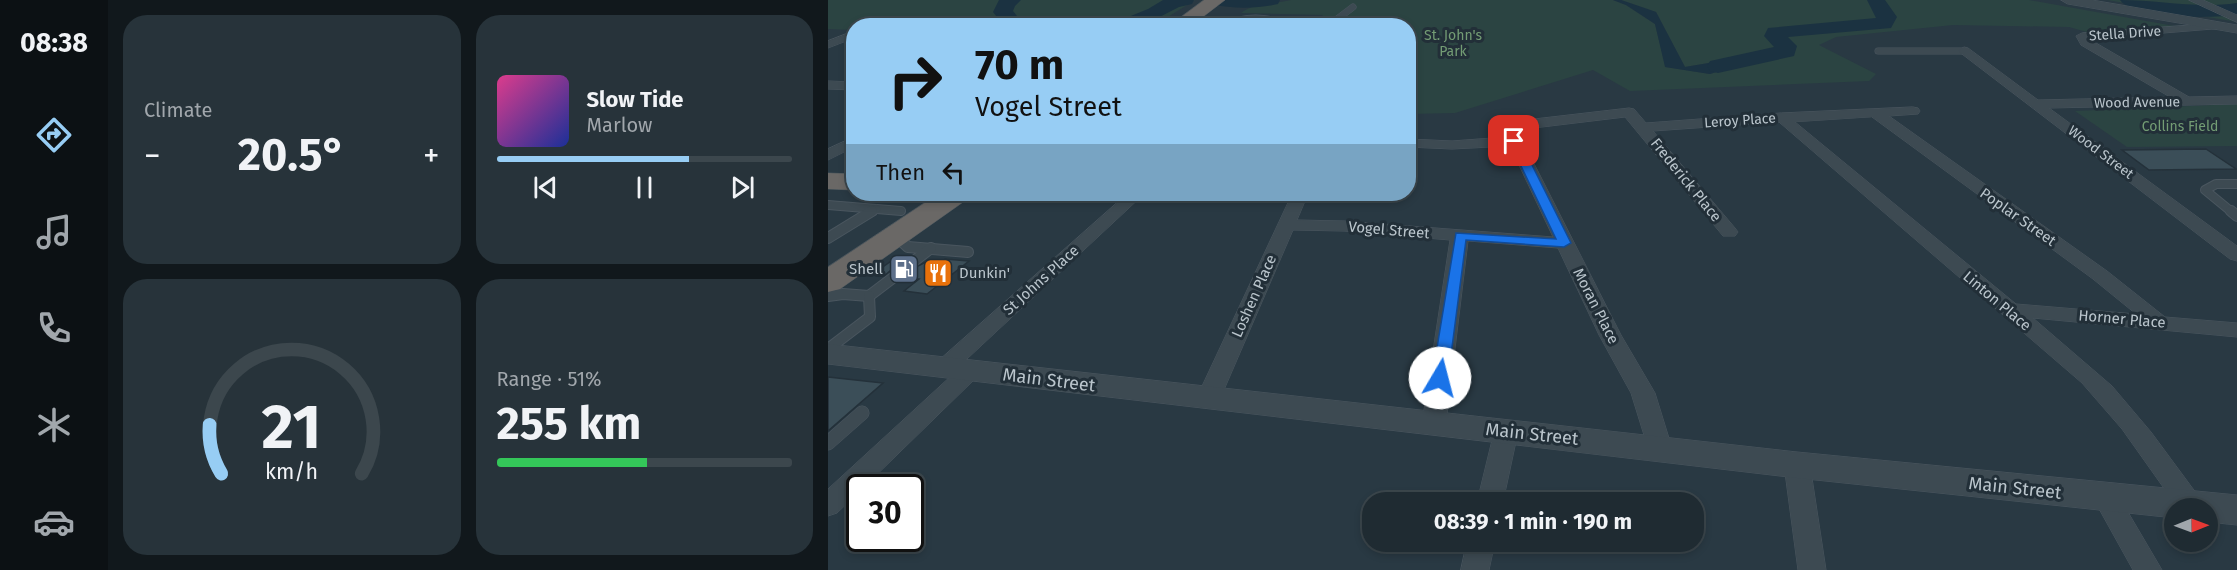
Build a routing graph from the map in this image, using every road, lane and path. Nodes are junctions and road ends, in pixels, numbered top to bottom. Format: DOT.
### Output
graph roads {
  1 [pos="2068,0"];
  2 [pos="2194,0"];
  3 [pos="1220,2"];
  4 [pos="1353,7"];
  5 [pos="1192,18"];
  6 [pos="1206,18"];
  7 [pos="1339,18"];
  8 [pos="2228,20"];
  9 [pos="2237,29"];
  10 [pos="846,37"];
  11 [pos="828,45"];
  12 [pos="1878,51"];
  13 [pos="1964,51"];
  14 [pos="828,85"];
  15 [pos="846,86"];
  16 [pos="2237,100"];
  17 [pos="2186,101"];
  18 [pos="2036,104"];
  19 [pos="1913,111"];
  20 [pos="1874,112"];
  21 [pos="1781,117"];
  22 [pos="1643,128"];
  23 [pos="1514,141"];
  24 [pos="1416,143"];
  25 [pos="846,145"];
  26 [pos="828,155"];
  27 [pos="828,181"];
  28 [pos="846,182"];
  29 [pos="2237,184"];
  30 [pos="920,201"];
  31 [pos="943,201"];
  32 [pos="1129,201"];
  33 [pos="1297,201"];
  34 [pos="828,205"];
  35 [pos="2237,216"];
  36 [pos="1286,225"];
  37 [pos="897,226"];
  38 [pos="1729,232"];
  39 [pos="1460,236"];
  40 [pos="828,238"];
  41 [pos="1564,243"];
  42 [pos="931,248"];
  43 [pos="968,252"];
  44 [pos="2237,255"];
  45 [pos="828,259"];
  46 [pos="914,261"];
  47 [pos="894,277"];
  48 [pos="828,282"];
  49 [pos="828,296"];
  50 [pos="869,296"];
  51 [pos="2006,309"];
  52 [pos="2160,322"];
  53 [pos="2237,330"];
  54 [pos="828,349"];
  55 [pos="828,354"];
  56 [pos="958,368"];
  57 [pos="1208,399"];
  58 [pos="862,413"];
  59 [pos="1434,423"];
  60 [pos="1506,432"];
  61 [pos="828,443"];
  62 [pos="1660,448"];
  63 [pos="1797,465"];
  64 [pos="1492,492"];
  65 [pos="2106,498"];
  66 [pos="2185,498"];
  67 [pos="830,501"];
  68 [pos="2164,503"];
  69 [pos="2218,508"];
  70 [pos="2237,510"];
  71 [pos="1478,552"];
  72 [pos="1474,570"];
  73 [pos="1812,570"];
  74 [pos="2148,570"];
  1 -- 8 [label="street"];
  2 -- 8 [label="street"];
  3 -- 5 [label="highway"];
  3 -- 6 [label="highway"];
  4 -- 7 [label="lane"];
  8 -- 9 [label="street"];
  8 -- 17 [label="street, Stella Drive"];
  10 -- 11 [label="street"];
  12 -- 13 [label="lane"];
  13 -- 18 [label="street, Wood Street"];
  14 -- 15 [label="street"];
  16 -- 17 [label="street, Wood Avenue"];
  17 -- 18 [label="street, Wood Avenue"];
  18 -- 44 [label="street, Wood Street"];
  19 -- 20 [label="street, Leroy Place"];
  20 -- 21 [label="street, Leroy Place"];
  20 -- 52 [label="street, Poplar Street"];
  21 -- 22 [label="street, Leroy Place"];
  21 -- 51 [label="street, Linton Place"];
  22 -- 23 [label="street"];
  22 -- 38 [label="street, Frederick Place"];
  23 -- 24 [label="street"];
  23 -- 41 [label="street, Moran Place"];
  25 -- 26 [label="street"];
  27 -- 28 [label="highway"];
  29 -- 35 [label="lane"];
  30 -- 37 [label="highway"];
  31 -- 37 [label="highway"];
  32 -- 56 [label="street, St Johns Place"];
  33 -- 36 [label="street, Loshen Place"];
  34 -- 37 [label="lane"];
  36 -- 39 [label="street, Vogel Street"];
  36 -- 57 [label="street, Loshen Place"];
  37 -- 40 [label="lane"];
  37 -- 42 [label="lane"];
  37 -- 45 [label="highway"];
  37 -- 48 [label="highway"];
  39 -- 41 [label="street, Vogel Street"];
  39 -- 59 [label="street"];
  41 -- 62 [label="street, Moran Place"];
  42 -- 43 [label="lane"];
  42 -- 46 [label="lane"];
  47 -- 50 [label="lane"];
  49 -- 50 [label="lane"];
  50 -- 54 [label="lane"];
  51 -- 52 [label="street, Horner Place"];
  51 -- 66 [label="street, Linton Place"];
  52 -- 53 [label="street, Horner Place"];
  55 -- 56 [label="street, Main Street"];
  56 -- 57 [label="street, Main Street"];
  56 -- 67 [label="street, St Johns Place"];
  57 -- 59 [label="street, Main Street"];
  58 -- 61 [label="lane"];
  59 -- 60 [label="street, Main Street"];
  60 -- 62 [label="street, Main Street"];
  60 -- 64 [label="street"];
  62 -- 63 [label="street, Main Street"];
  63 -- 65 [label="street, Main Street"];
  63 -- 73 [label="street"];
  65 -- 68 [label="street, Main Street"];
  65 -- 74 [label="street"];
  69 -- 70 [label="street, Main Street"];
  71 -- 72 [label="street"];
}
